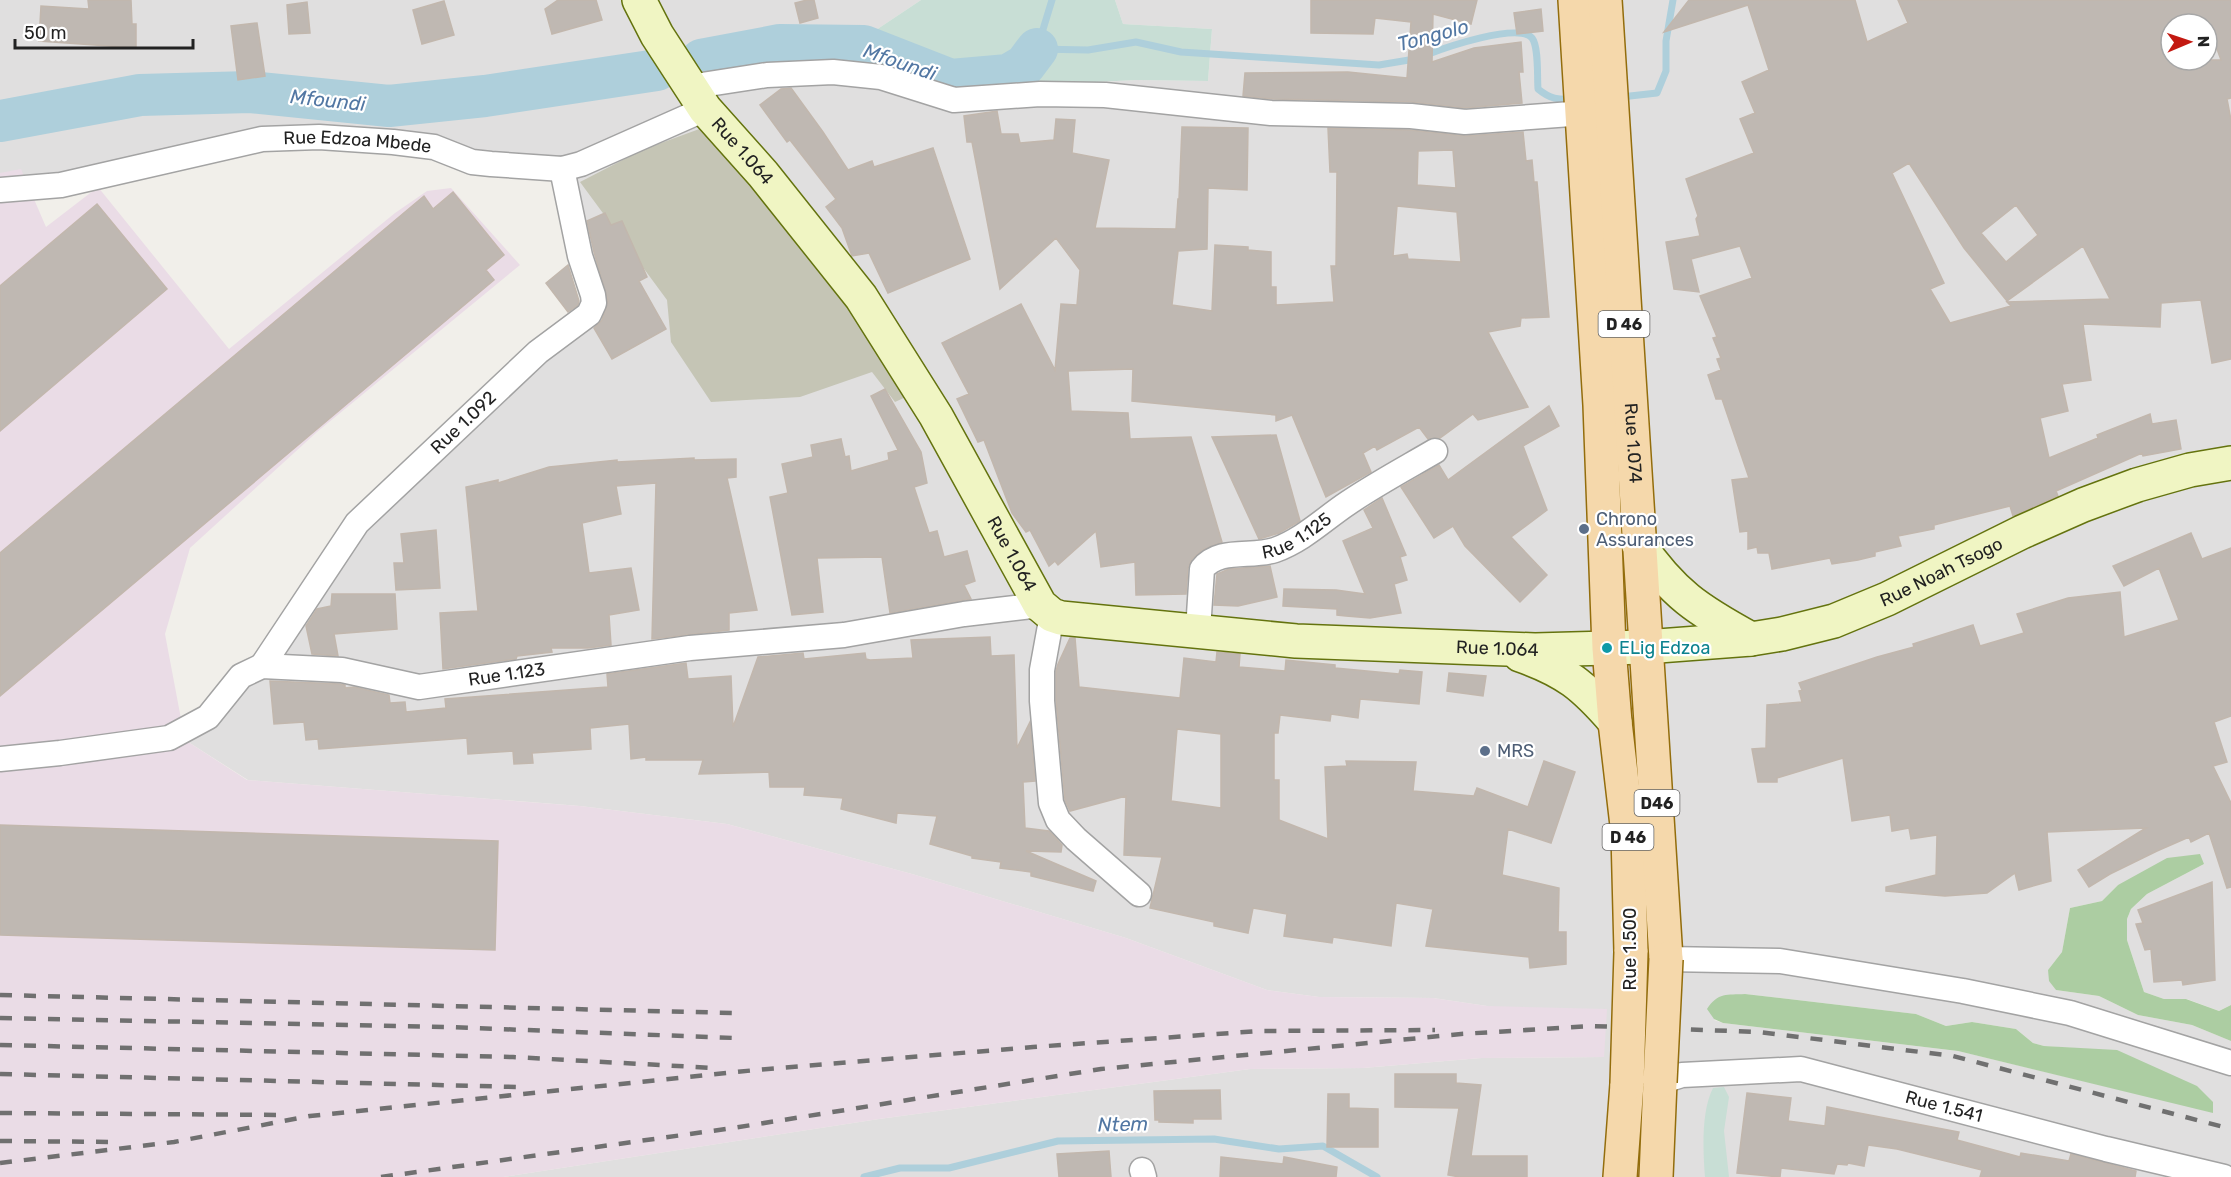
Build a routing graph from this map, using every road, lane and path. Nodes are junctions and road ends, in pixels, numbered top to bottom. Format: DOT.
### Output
graph roads {
  1 [pos="639,0"];
  2 [pos="1575,0"];
  3 [pos="1605,0"];
  4 [pos="697,98"];
  5 [pos="1597,112"];
  6 [pos="562,169"];
  7 [pos="0,190"];
  8 [pos="1612,362"];
  9 [pos="1435,451"];
  10 [pos="2231,463"];
  11 [pos="1638,543"];
  12 [pos="1046,610"];
  13 [pos="1198,630"];
  14 [pos="1751,639"];
  15 [pos="1646,647"];
  16 [pos="1483,648"];
  17 [pos="1609,648"];
  18 [pos="262,666"];
  19 [pos="1615,722"];
  20 [pos="0,759"];
  21 [pos="1139,894"];
  22 [pos="1666,959"];
  23 [pos="2231,1063"];
  24 [pos="1660,1082"];
  25 [pos="1620,1177"];
  26 [pos="1656,1177"];
  27 [pos="2224,1177"];
  1 -- 4 [label="main road, Rue 1.064"];
  2 -- 5 [label="main road, Rue 1.074 / D 46"];
  3 -- 5 [label="main road, Rue 1.074 / D 46"];
  4 -- 5 [label="street, Rue Edzoa Mbede"];
  4 -- 6 [label="street, Rue Edzoa Mbede"];
  4 -- 12 [label="main road, Rue 1.064"];
  5 -- 8 [label="main road, Rue 1.074 / D 46"];
  6 -- 7 [label="street, Rue Edzoa Mbede"];
  6 -- 18 [label="street, Rue 1.092"];
  8 -- 11 [label="main road, Rue 1.074 / D 46"];
  8 -- 17 [label="main road, Rue 1.074 / D 46"];
  9 -- 13 [label="street, Rue 1.125"];
  10 -- 14 [label="main road, Rue Noah Tsogo"];
  11 -- 14 [label="main road"];
  11 -- 15 [label="main road, Rue 1.074 / D 46"];
  12 -- 13 [label="main road, Rue 1.064"];
  12 -- 18 [label="street, Rue 1.123"];
  12 -- 21 [label="street"];
  13 -- 16 [label="main road, Rue 1.064"];
  14 -- 15 [label="main road, Rue Noah Tsogo"];
  15 -- 17 [label="main road, Rue 1.064"];
  15 -- 22 [label="main road, Rue 1.074 / D46"];
  16 -- 17 [label="main road, Rue 1.064"];
  16 -- 19 [label="main road"];
  17 -- 19 [label="main road, Rue 1.074 / D 46"];
  18 -- 20 [label="street"];
  19 -- 25 [label="main road, Rue 1.500 / D 46, bridge"];
  22 -- 23 [label="street"];
  22 -- 24 [label="main road, D46, bridge"];
  24 -- 26 [label="main road, D46"];
  24 -- 27 [label="street, Rue 1.541"];
}
